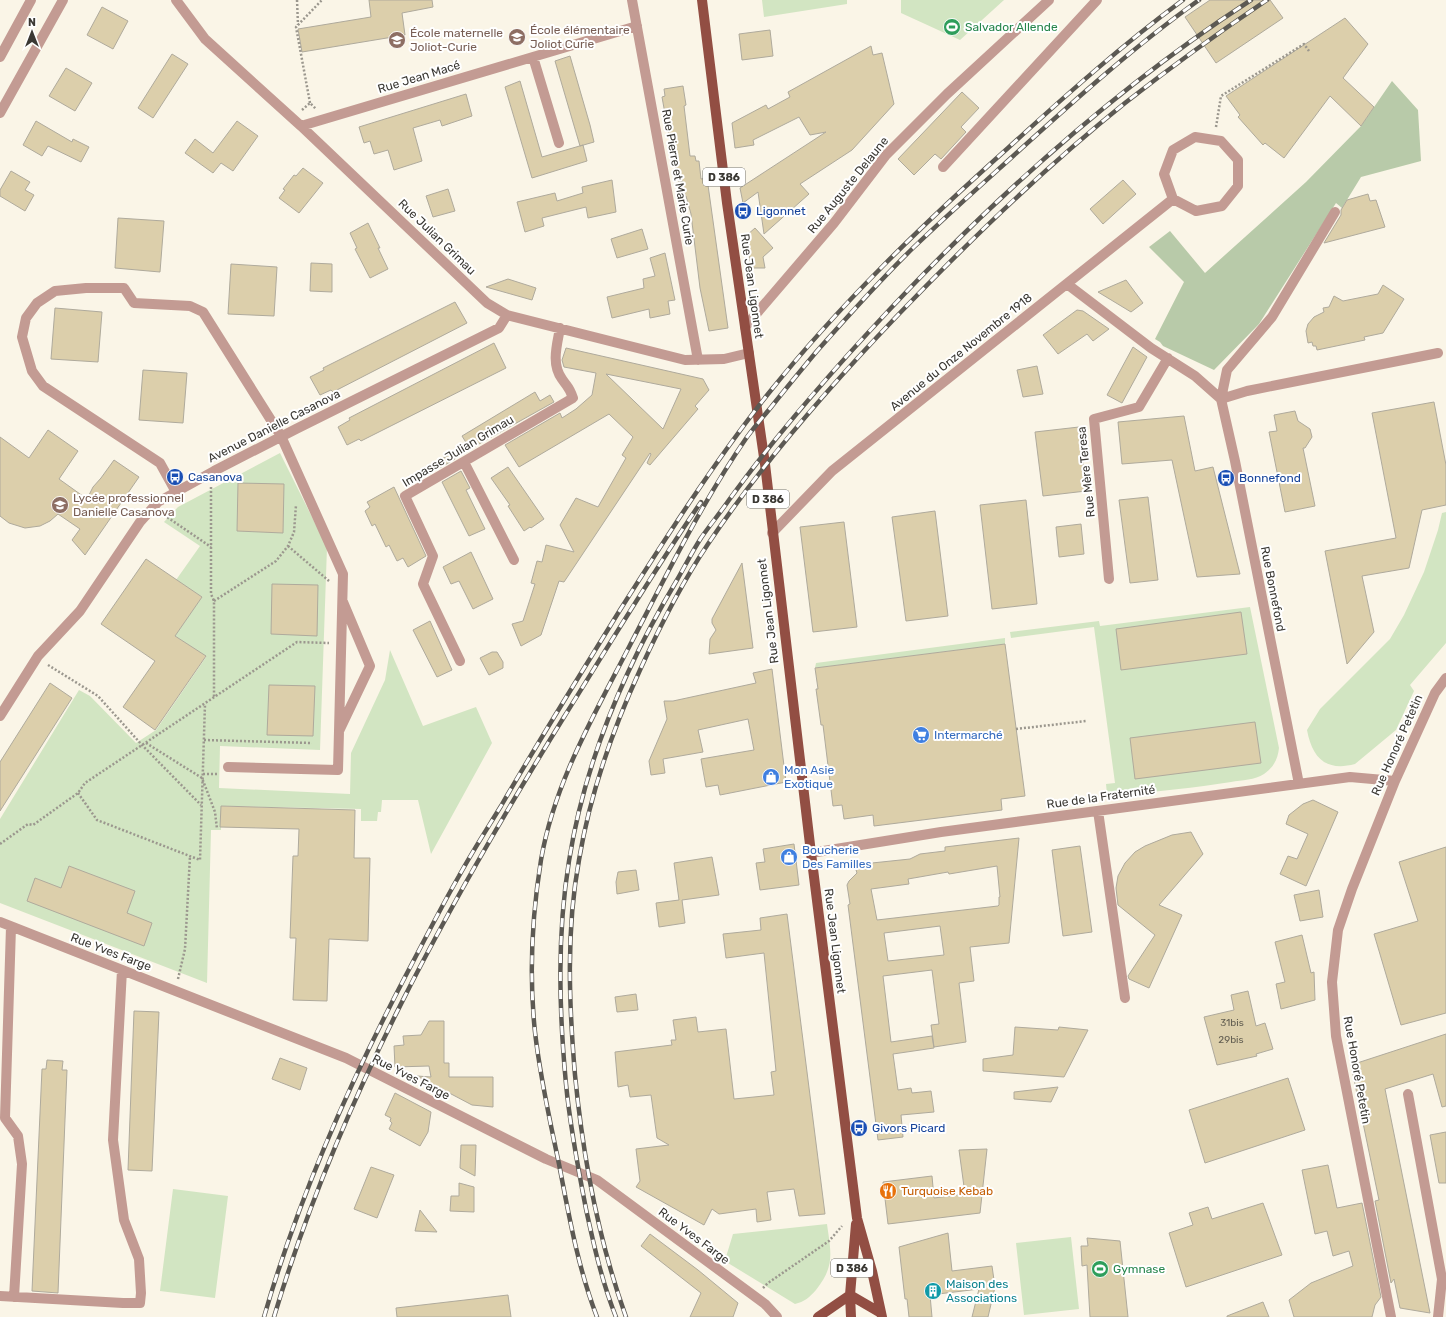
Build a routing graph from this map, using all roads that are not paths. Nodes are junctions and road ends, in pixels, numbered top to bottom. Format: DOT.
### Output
graph roads {
  1 [pos="32,0"];
  2 [pos="63,0"];
  3 [pos="176,0"];
  4 [pos="632,0"];
  5 [pos="702,0"];
  6 [pos="1049,0"];
  7 [pos="1097,0"];
  8 [pos="637,26"];
  9 [pos="0,57"];
  10 [pos="533,57"];
  11 [pos="0,113"];
  12 [pos="301,126"];
  13 [pos="559,143"];
  14 [pos="943,167"];
  15 [pos="1173,199"];
  16 [pos="1335,212"];
  17 [pos="1067,284"];
  18 [pos="508,315"];
  19 [pos="745,327"];
  20 [pos="560,328"];
  21 [pos="749,353"];
  22 [pos="1438,353"];
  23 [pos="1168,358"];
  24 [pos="698,360"];
  25 [pos="1221,399"];
  26 [pos="282,436"];
  27 [pos="464,462"];
  28 [pos="176,492"];
  29 [pos="772,533"];
  30 [pos="514,560"];
  31 [pos="1109,579"];
  32 [pos="343,598"];
  33 [pos="460,661"];
  34 [pos="1446,678"];
  35 [pos="0,716"];
  36 [pos="340,731"];
  37 [pos="228,767"];
  38 [pos="1395,781"];
  39 [pos="1299,784"];
  40 [pos="1098,810"];
  41 [pos="811,853"];
  42 [pos="0,922"];
  43 [pos="12,927"];
  44 [pos="122,970"];
  45 [pos="1125,998"];
  46 [pos="1408,1094"];
  47 [pos="2,1118"];
  48 [pos="857,1218"];
  49 [pos="850,1295"];
  50 [pos="0,1296"];
  51 [pos="14,1297"];
  52 [pos="880,1316"];
  53 [pos="777,1317"];
  54 [pos="818,1317"];
  55 [pos="851,1317"];
  56 [pos="1391,1317"];
  57 [pos="1438,1317"];
  1 -- 9 [label="street"];
  2 -- 11 [label="street"];
  3 -- 12 [label="street, Rue Julian Grimau"];
  4 -- 8 [label="street, Rue Pierre et Marie Curie"];
  5 -- 19 [label="main road, Rue Jean Ligonnet / D 386"];
  6 -- 19 [label="street, Rue Auguste Delaune"];
  7 -- 14 [label="street"];
  8 -- 10 [label="street, Rue Jean Macé"];
  8 -- 24 [label="street, Rue Pierre et Marie Curie"];
  10 -- 12 [label="street, Rue Jean Macé"];
  10 -- 13 [label="street"];
  12 -- 18 [label="street, Rue Julian Grimau"];
  15 -- 15 [label="street"];
  15 -- 17 [label="street, Avenue du Onze Novembre 1918"];
  16 -- 25 [label="street"];
  17 -- 23 [label="street"];
  17 -- 29 [label="street, Avenue du Onze Novembre 1918"];
  18 -- 20 [label="street, Rue Julian Grimau"];
  18 -- 26 [label="street, Avenue Danielle Casanova"];
  19 -- 21 [label="main road, Rue Jean Ligonnet / D 386"];
  20 -- 24 [label="street, Rue Julian Grimau"];
  20 -- 27 [label="street, Impasse Julian Grimau"];
  21 -- 24 [label="street, Rue Julian Grimau"];
  21 -- 29 [label="main road, Rue Jean Ligonnet / D 386"];
  22 -- 25 [label="street"];
  23 -- 25 [label="street"];
  23 -- 31 [label="street, Rue Mère Teresa"];
  25 -- 39 [label="street, Rue Bonnefond"];
  26 -- 28 [label="street, Avenue Danielle Casanova"];
  26 -- 28 [label="street"];
  26 -- 32 [label="street"];
  27 -- 30 [label="street"];
  27 -- 33 [label="street, Impasse Julian Grimau"];
  28 -- 35 [label="street, Avenue Danielle Casanova"];
  29 -- 41 [label="main road, Rue Jean Ligonnet / D 386"];
  32 -- 36 [label="street"];
  32 -- 36 [label="street"];
  34 -- 38 [label="street, Rue Honoré Petetin"];
  36 -- 37 [label="street"];
  38 -- 39 [label="street, Rue de la Fraternité"];
  38 -- 56 [label="street, Rue Honoré Petetin"];
  39 -- 40 [label="street, Rue de la Fraternité"];
  40 -- 41 [label="street, Rue de la Fraternité"];
  40 -- 45 [label="street"];
  41 -- 48 [label="main road, Rue Jean Ligonnet / D 386"];
  42 -- 43 [label="street, Rue Yves Farge"];
  43 -- 44 [label="street, Rue Yves Farge"];
  43 -- 47 [label="street"];
  44 -- 51 [label="street"];
  44 -- 53 [label="street, Rue Yves Farge"];
  46 -- 57 [label="street"];
  47 -- 51 [label="street"];
  48 -- 49 [label="main road, Rue Jean Ligonnet / D 386"];
  48 -- 52 [label="main road, Rue Jean Ligonnet / D 386"];
  49 -- 52 [label="main road, Rue Jean Ligonnet / D 386"];
  49 -- 54 [label="main road"];
  49 -- 55 [label="main road, Rue Jean Ligonnet / D 386"];
  50 -- 51 [label="street"];
}
